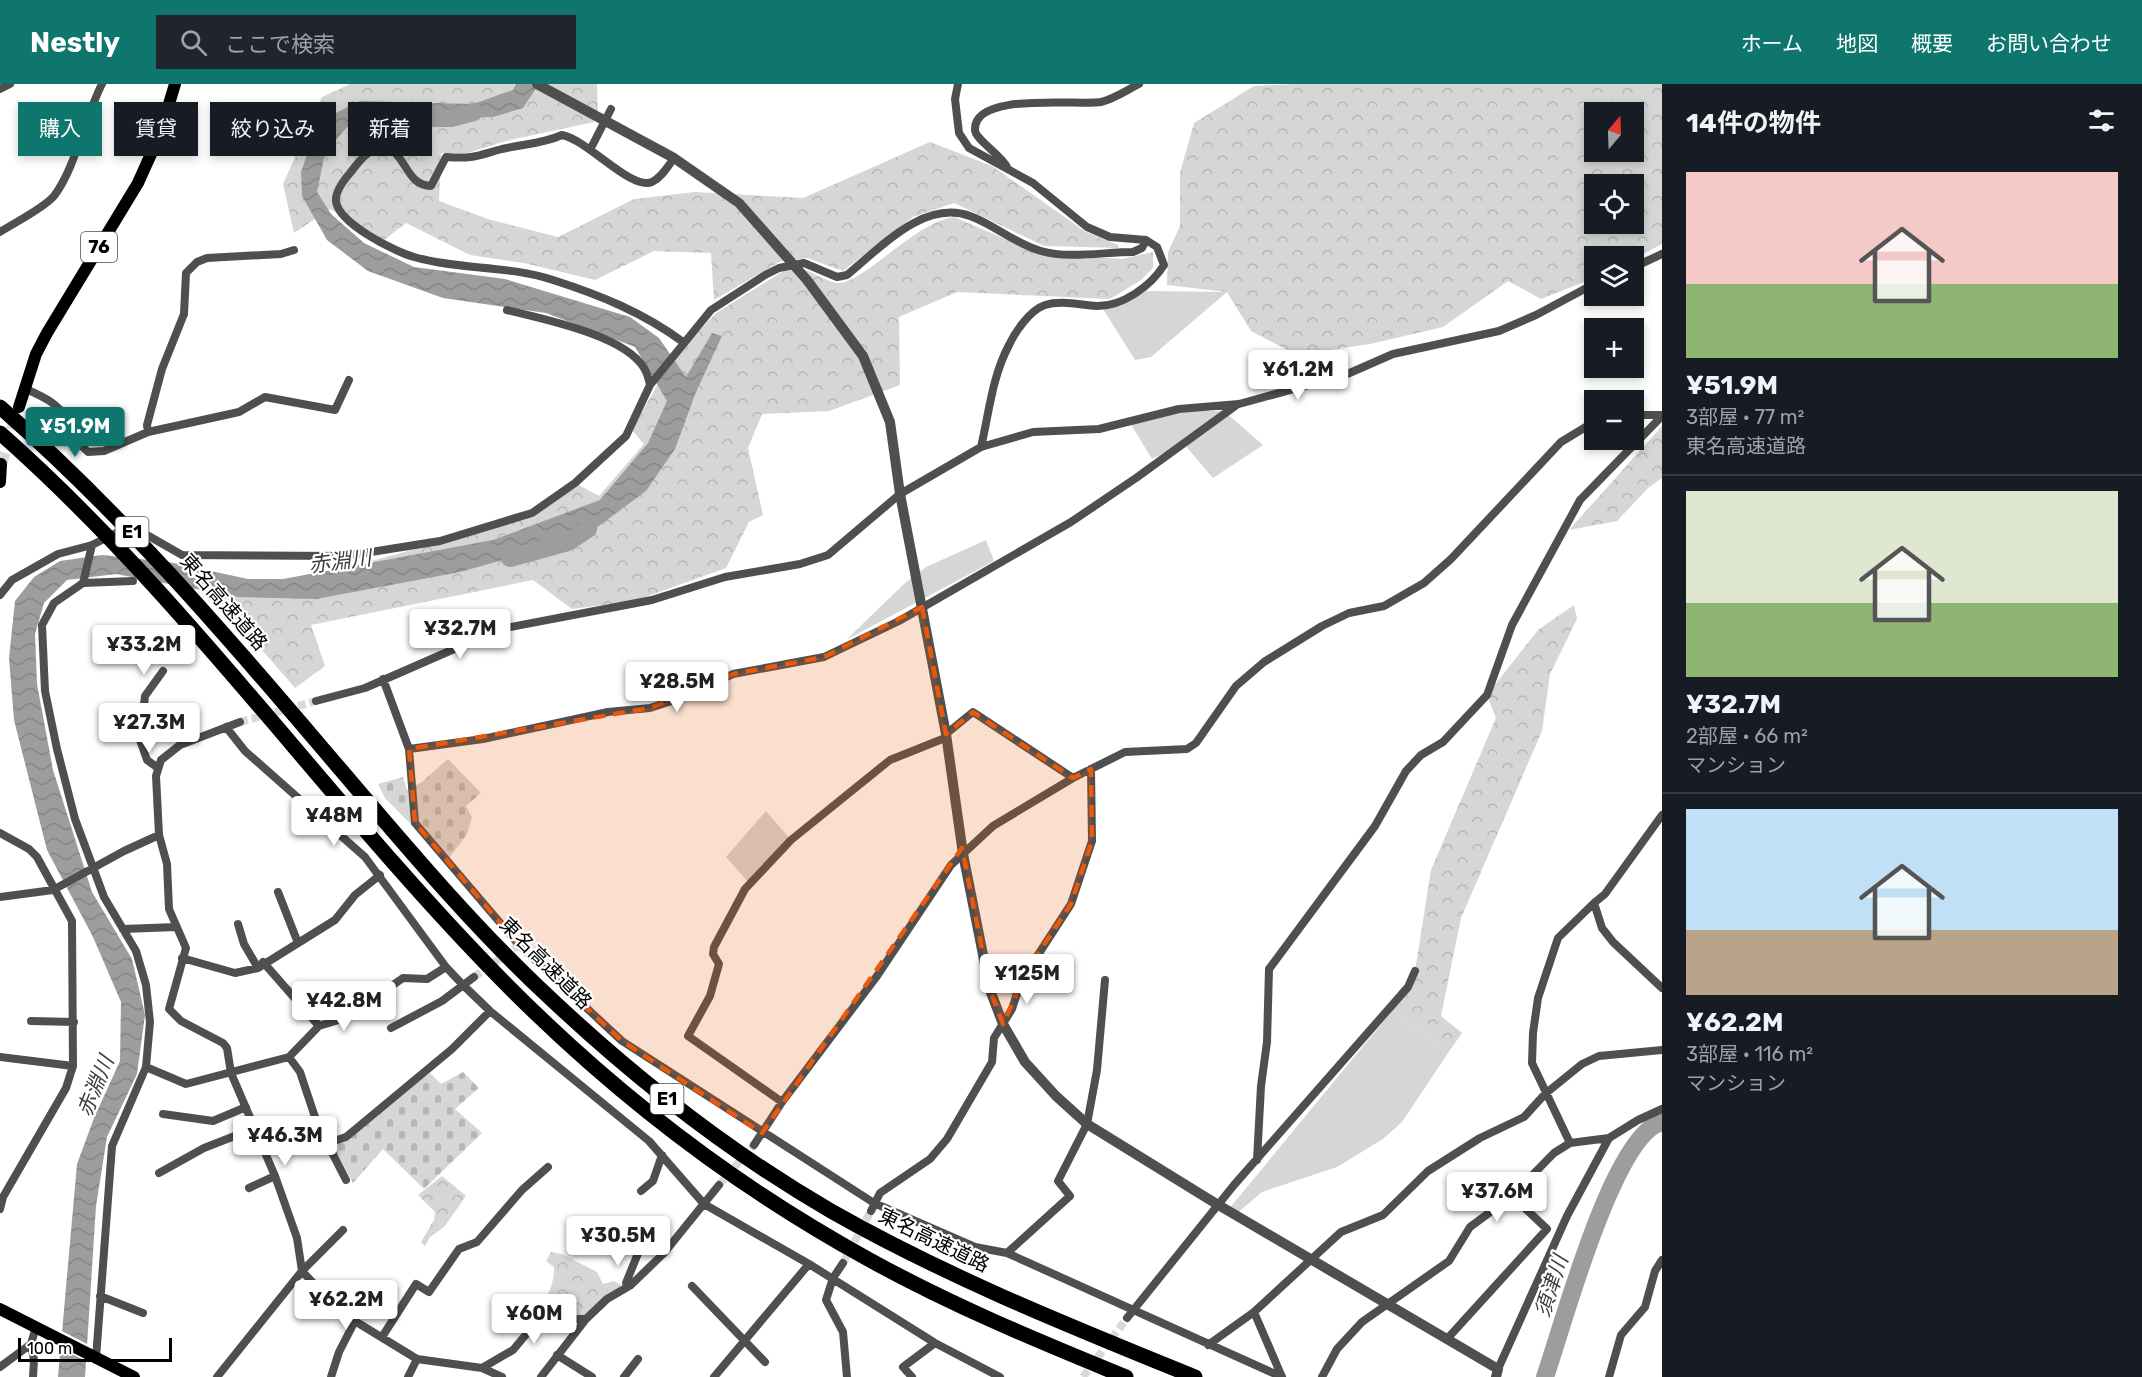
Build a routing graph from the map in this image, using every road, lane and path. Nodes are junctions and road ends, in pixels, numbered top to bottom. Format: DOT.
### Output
graph roads {
  1 [pos="10,84"];
  2 [pos="102,84"];
  3 [pos="175,84"];
  4 [pos="537,84"];
  5 [pos="958,84"];
  6 [pos="1138,84"];
  7 [pos="0,89"];
  8 [pos="612,109"];
  9 [pos="591,148"];
  10 [pos="674,158"];
  11 [pos="1008,168"];
  12 [pos="0,232"];
  13 [pos="1146,240"];
  14 [pos="294,249"];
  15 [pos="1662,254"];
  16 [pos="1644,262"];
  17 [pos="1584,289"];
  18 [pos="507,310"];
  19 [pos="683,342"];
  20 [pos="349,380"];
  21 [pos="651,386"];
  22 [pos="24,388"];
  23 [pos="1239,404"];
  24 [pos="0,406"];
  25 [pos="19,407"];
  26 [pos="1644,415"];
  27 [pos="1662,415"];
  28 [pos="1584,428"];
  29 [pos="148,432"];
  30 [pos="0,433"];
  31 [pos="981,447"];
  32 [pos="1,464"];
  33 [pos="0,482"];
  34 [pos="900,494"];
  35 [pos="92,545"];
  36 [pos="133,581"];
  37 [pos="83,583"];
  38 [pos="0,595"];
  39 [pos="922,607"];
  40 [pos="163,671"];
  41 [pos="383,679"];
  42 [pos="316,701"];
  43 [pos="240,722"];
  44 [pos="226,728"];
  45 [pos="946,736"];
  46 [pos="409,749"];
  47 [pos="158,768"];
  48 [pos="1091,769"];
  49 [pos="1073,778"];
  50 [pos="1662,815"];
  51 [pos="0,832"];
  52 [pos="159,835"];
  53 [pos="963,854"];
  54 [pos="93,868"];
  55 [pos="380,874"];
  56 [pos="53,890"];
  57 [pos="278,892"];
  58 [pos="0,897"];
  59 [pos="1594,903"];
  60 [pos="238,924"];
  61 [pos="176,927"];
  62 [pos="123,929"];
  63 [pos="298,943"];
  64 [pos="182,958"];
  65 [pos="261,965"];
  66 [pos="446,967"];
  67 [pos="1415,971"];
  68 [pos="474,977"];
  69 [pos="1105,980"];
  70 [pos="463,985"];
  71 [pos="1662,988"];
  72 [pos="490,1011"];
  73 [pos="31,1021"];
  74 [pos="74,1022"];
  75 [pos="1003,1024"];
  76 [pos="319,1026"];
  77 [pos="390,1028"];
  78 [pos="1662,1050"];
  79 [pos="0,1057"];
  80 [pos="289,1057"];
  81 [pos="73,1066"];
  82 [pos="146,1066"];
  83 [pos="231,1073"];
  84 [pos="1545,1094"];
  85 [pos="782,1102"];
  86 [pos="246,1107"];
  87 [pos="1662,1109"];
  88 [pos="163,1114"];
  89 [pos="1087,1124"];
  90 [pos="255,1128"];
  91 [pos="762,1133"];
  92 [pos="1609,1138"];
  93 [pos="328,1143"];
  94 [pos="1570,1143"];
  95 [pos="754,1144"];
  96 [pos="662,1155"];
  97 [pos="1257,1160"];
  98 [pos="549,1167"];
  99 [pos="159,1173"];
  100 [pos="275,1176"];
  101 [pos="346,1180"];
  102 [pos="719,1185"];
  103 [pos="249,1188"];
  104 [pos="641,1191"];
  105 [pos="1512,1196"];
  106 [pos="2,1197"];
  107 [pos="704,1204"];
  108 [pos="873,1207"];
  109 [pos="0,1209"];
  110 [pos="343,1230"];
  111 [pos="630,1235"];
  112 [pos="1007,1253"];
  113 [pos="1310,1259"];
  114 [pos="1662,1260"];
  115 [pos="843,1263"];
  116 [pos="809,1264"];
  117 [pos="302,1271"];
  118 [pos="833,1278"];
  119 [pos="627,1286"];
  120 [pos="692,1286"];
  121 [pos="100,1296"];
  122 [pos="1388,1303"];
  123 [pos="0,1309"];
  124 [pos="1254,1312"];
  125 [pos="142,1313"];
  126 [pos="1130,1314"];
  127 [pos="586,1319"];
  128 [pos="355,1321"];
  129 [pos="36,1327"];
  130 [pos="382,1337"];
  131 [pos="746,1339"];
  132 [pos="1447,1339"];
  133 [pos="935,1343"];
  134 [pos="31,1344"];
  135 [pos="1208,1345"];
  136 [pos="557,1354"];
  137 [pos="95,1357"];
  138 [pos="417,1359"];
  139 [pos="638,1359"];
  140 [pos="765,1362"];
  141 [pos="0,1366"];
  142 [pos="482,1368"];
  143 [pos="1497,1373"];
  144 [pos="33,1377"];
  145 [pos="134,1377"];
  146 [pos="217,1377"];
  147 [pos="331,1377"];
  148 [pos="408,1377"];
  149 [pos="502,1377"];
  150 [pos="541,1377"];
  151 [pos="592,1377"];
  152 [pos="624,1377"];
  153 [pos="714,1377"];
  154 [pos="847,1377"];
  155 [pos="912,1377"];
  156 [pos="1000,1377"];
  157 [pos="1126,1377"];
  158 [pos="1195,1377"];
  159 [pos="1282,1377"];
  160 [pos="1322,1377"];
  161 [pos="1609,1377"];
  1 -- 7 [label="street"];
  2 -- 12 [label="street"];
  3 -- 22 [label="main road, 76"];
  4 -- 10 [label="street"];
  5 -- 11 [label="street"];
  6 -- 11 [label="street"];
  8 -- 9 [label="street"];
  9 -- 10 [label="street"];
  9 -- 19 [label="street"];
  10 -- 34 [label="street"];
  11 -- 13 [label="street"];
  13 -- 19 [label="street"];
  13 -- 31 [label="street"];
  14 -- 29 [label="street"];
  15 -- 16 [label="street"];
  17 -- 23 [label="street"];
  18 -- 21 [label="street"];
  19 -- 21 [label="street"];
  20 -- 29 [label="street"];
  21 -- 35 [label="street"];
  22 -- 25 [label="main road, 76"];
  22 -- 29 [label="street"];
  23 -- 31 [label="street"];
  23 -- 39 [label="street"];
  24 -- 158 [label="highway, 東名高速道路 / E1"];
  26 -- 27 [label="street"];
  27 -- 97 [label="street"];
  28 -- 48 [label="street"];
  30 -- 157 [label="highway, 東名高速道路 / E1"];
  31 -- 34 [label="street"];
  32 -- 33 [label="main road"];
  34 -- 39 [label="street"];
  34 -- 41 [label="street"];
  35 -- 37 [label="street"];
  35 -- 38 [label="street"];
  36 -- 37 [label="street"];
  37 -- 54 [label="street"];
  39 -- 45 [label="street"];
  39 -- 46 [label="street"];
  40 -- 47 [label="street"];
  41 -- 42 [label="street"];
  41 -- 46 [label="street"];
  43 -- 44 [label="street"];
  44 -- 47 [label="street"];
  44 -- 55 [label="street"];
  45 -- 49 [label="street"];
  45 -- 53 [label="street"];
  45 -- 85 [label="street"];
  46 -- 91 [label="street"];
  47 -- 52 [label="street"];
  48 -- 49 [label="street"];
  48 -- 75 [label="street"];
  49 -- 53 [label="street"];
  50 -- 59 [label="street"];
  51 -- 56 [label="street"];
  52 -- 54 [label="street"];
  52 -- 61 [label="street"];
  53 -- 75 [label="street"];
  53 -- 85 [label="street"];
  54 -- 56 [label="street"];
  54 -- 62 [label="street"];
  55 -- 63 [label="street"];
  55 -- 66 [label="street"];
  56 -- 58 [label="street"];
  56 -- 74 [label="street"];
  57 -- 63 [label="street"];
  59 -- 71 [label="street"];
  59 -- 84 [label="street"];
  60 -- 65 [label="street"];
  61 -- 62 [label="street"];
  61 -- 64 [label="street"];
  62 -- 82 [label="street"];
  63 -- 65 [label="street"];
  64 -- 65 [label="street"];
  64 -- 83 [label="street"];
  65 -- 76 [label="street"];
  66 -- 70 [label="street"];
  66 -- 76 [label="street"];
  67 -- 97 [label="street"];
  68 -- 70 [label="street"];
  69 -- 89 [label="street"];
  70 -- 72 [label="street"];
  70 -- 77 [label="street"];
  72 -- 93 [label="street"];
  72 -- 96 [label="street"];
  73 -- 74 [label="street"];
  74 -- 81 [label="street"];
  75 -- 89 [label="street"];
  75 -- 108 [label="street"];
  76 -- 80 [label="street"];
  78 -- 84 [label="street"];
  79 -- 81 [label="street"];
  80 -- 83 [label="street"];
  80 -- 93 [label="street"];
  81 -- 106 [label="street"];
  82 -- 83 [label="street"];
  82 -- 121 [label="street"];
  83 -- 86 [label="street"];
  84 -- 94 [label="street"];
  84 -- 113 [label="street"];
  85 -- 91 [label="street"];
  86 -- 88 [label="street"];
  86 -- 90 [label="street"];
  87 -- 92 [label="street"];
  89 -- 112 [label="street"];
  89 -- 113 [label="street"];
  90 -- 99 [label="street"];
  90 -- 100 [label="street"];
  91 -- 95 [label="street"];
  91 -- 108 [label="street"];
  92 -- 94 [label="street"];
  92 -- 143 [label="street"];
  93 -- 101 [label="street"];
  94 -- 105 [label="street"];
  96 -- 104 [label="street"];
  96 -- 107 [label="street"];
  97 -- 126 [label="street"];
  98 -- 130 [label="street"];
  100 -- 103 [label="street"];
  100 -- 117 [label="street"];
  102 -- 107 [label="street"];
  105 -- 122 [label="street"];
  105 -- 132 [label="street"];
  106 -- 109 [label="street"];
  107 -- 116 [label="street"];
  107 -- 119 [label="street"];
  108 -- 112 [label="street"];
  110 -- 117 [label="street"];
  111 -- 119 [label="street"];
  112 -- 126 [label="street"];
  113 -- 122 [label="street"];
  113 -- 124 [label="street"];
  114 -- 161 [label="street"];
  115 -- 118 [label="street"];
  116 -- 118 [label="street"];
  116 -- 131 [label="street"];
  117 -- 128 [label="street"];
  117 -- 146 [label="street"];
  118 -- 133 [label="street"];
  118 -- 154 [label="street"];
  119 -- 127 [label="street"];
  120 -- 131 [label="street"];
  121 -- 125 [label="street"];
  121 -- 137 [label="street"];
  122 -- 132 [label="street"];
  122 -- 160 [label="street"];
  123 -- 129 [label="main road"];
  124 -- 135 [label="street"];
  124 -- 159 [label="street"];
  126 -- 135 [label="street"];
  127 -- 136 [label="street"];
  127 -- 142 [label="street"];
  128 -- 130 [label="street"];
  128 -- 147 [label="street"];
  129 -- 134 [label="street"];
  129 -- 137 [label="main road"];
  130 -- 138 [label="street"];
  131 -- 140 [label="street"];
  131 -- 153 [label="street"];
  132 -- 143 [label="street"];
  133 -- 155 [label="street"];
  133 -- 156 [label="street"];
  134 -- 141 [label="street"];
  134 -- 144 [label="street"];
  135 -- 159 [label="street"];
  136 -- 150 [label="street"];
  136 -- 151 [label="street"];
  137 -- 145 [label="main road"];
  138 -- 142 [label="street"];
  138 -- 148 [label="street"];
  139 -- 152 [label="street"];
  142 -- 149 [label="street"];
}
